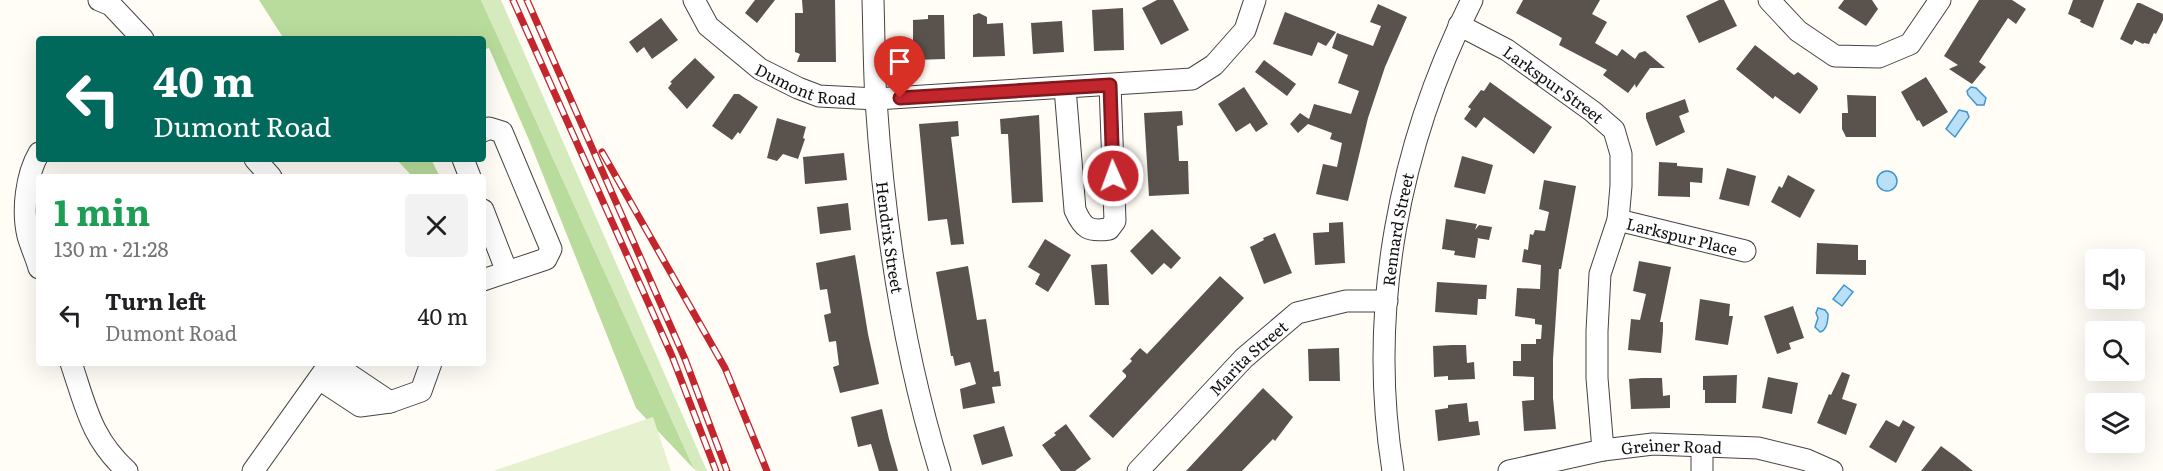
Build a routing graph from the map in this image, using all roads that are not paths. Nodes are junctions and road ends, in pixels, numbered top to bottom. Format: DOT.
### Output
graph roads {
  1 [pos="99,0"];
  2 [pos="694,0"];
  3 [pos="873,0"];
  4 [pos="1255,0"];
  5 [pos="1472,0"];
  6 [pos="1769,0"];
  7 [pos="1940,0"];
  8 [pos="1459,25"];
  9 [pos="140,36"];
  10 [pos="1110,85"];
  11 [pos="1065,88"];
  12 [pos="876,99"];
  13 [pos="486,129"];
  14 [pos="36,161"];
  15 [pos="258,162"];
  16 [pos="269,174"];
  17 [pos="486,218"];
  18 [pos="1618,220"];
  19 [pos="1745,251"];
  20 [pos="36,259"];
  21 [pos="507,272"];
  22 [pos="486,279"];
  23 [pos="1387,302"];
  24 [pos="72,366"];
  25 [pos="430,366"];
  26 [pos="327,368"];
  27 [pos="1702,446"];
  28 [pos="1603,450"];
  29 [pos="1778,462"];
  30 [pos="127,471"];
  31 [pos="253,471"];
  32 [pos="940,471"];
  33 [pos="1138,471"];
  34 [pos="1393,471"];
  35 [pos="1509,471"];
  36 [pos="1702,471"];
  37 [pos="1832,471"];
  1 -- 9 [label="street"];
  2 -- 12 [label="street, Dumont Road"];
  3 -- 12 [label="street, Hendrix Street"];
  4 -- 10 [label="street, Dumont Road"];
  5 -- 8 [label="street, Rennard Street"];
  6 -- 7 [label="street"];
  8 -- 18 [label="street, Larkspur Street"];
  8 -- 23 [label="street, Rennard Street"];
  10 -- 11 [label="street, Dumont Road"];
  10 -- 11 [label="street"];
  11 -- 12 [label="street, Dumont Road"];
  12 -- 32 [label="street, Hendrix Street"];
  13 -- 21 [label="street"];
  14 -- 20 [label="street"];
  15 -- 16 [label="street"];
  17 -- 21 [label="street"];
  18 -- 19 [label="street, Larkspur Place"];
  18 -- 28 [label="street, Larkspur Street"];
  21 -- 22 [label="street"];
  23 -- 33 [label="street, Marita Street"];
  23 -- 34 [label="street, Rennard Street"];
  24 -- 30 [label="street"];
  25 -- 26 [label="street"];
  26 -- 31 [label="street"];
  27 -- 28 [label="street, Greiner Road"];
  27 -- 29 [label="street, Greiner Road"];
  27 -- 36 [label="street"];
  28 -- 35 [label="street, Greiner Road"];
  29 -- 37 [label="street, Greiner Road"];
}
